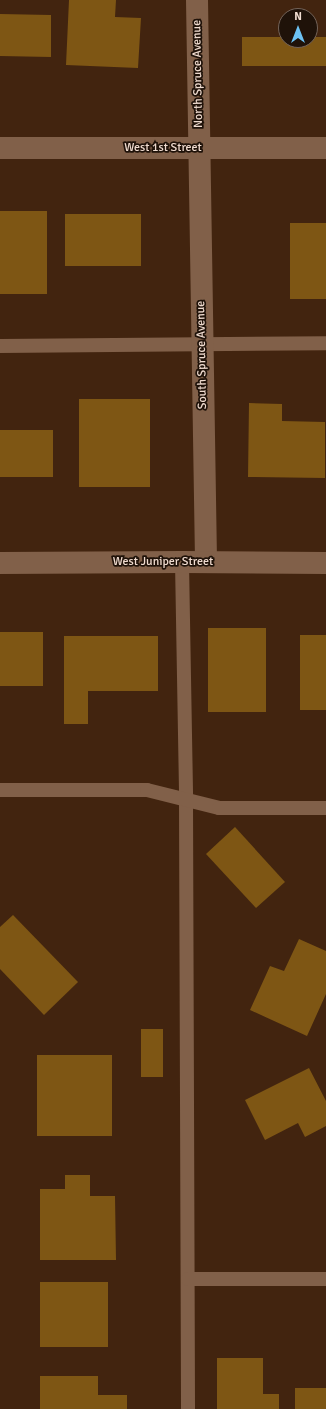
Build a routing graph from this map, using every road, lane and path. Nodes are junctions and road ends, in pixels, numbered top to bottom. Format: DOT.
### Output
graph roads {
  1 [pos="197,0"];
  2 [pos="0,148"];
  3 [pos="199,148"];
  4 [pos="326,148"];
  5 [pos="326,343"];
  6 [pos="202,344"];
  7 [pos="0,346"];
  8 [pos="182,562"];
  9 [pos="206,562"];
  10 [pos="0,563"];
  11 [pos="326,563"];
  12 [pos="0,790"];
  13 [pos="186,800"];
  14 [pos="326,808"];
  15 [pos="188,1279"];
  16 [pos="326,1279"];
  17 [pos="188,1409"];
  1 -- 3 [label="street, North Spruce Avenue"];
  2 -- 3 [label="street, West 1st Street"];
  3 -- 4 [label="street, West 1st Street"];
  3 -- 6 [label="street, South Spruce Avenue"];
  5 -- 6 [label="lane"];
  6 -- 7 [label="lane"];
  6 -- 9 [label="street, South Spruce Avenue"];
  8 -- 9 [label="street, West Juniper Street"];
  8 -- 10 [label="street, West Juniper Street"];
  8 -- 13 [label="lane"];
  9 -- 11 [label="street, West Juniper Street"];
  12 -- 13 [label="lane"];
  13 -- 14 [label="lane"];
  13 -- 15 [label="lane"];
  15 -- 16 [label="lane"];
  15 -- 17 [label="lane"];
}
